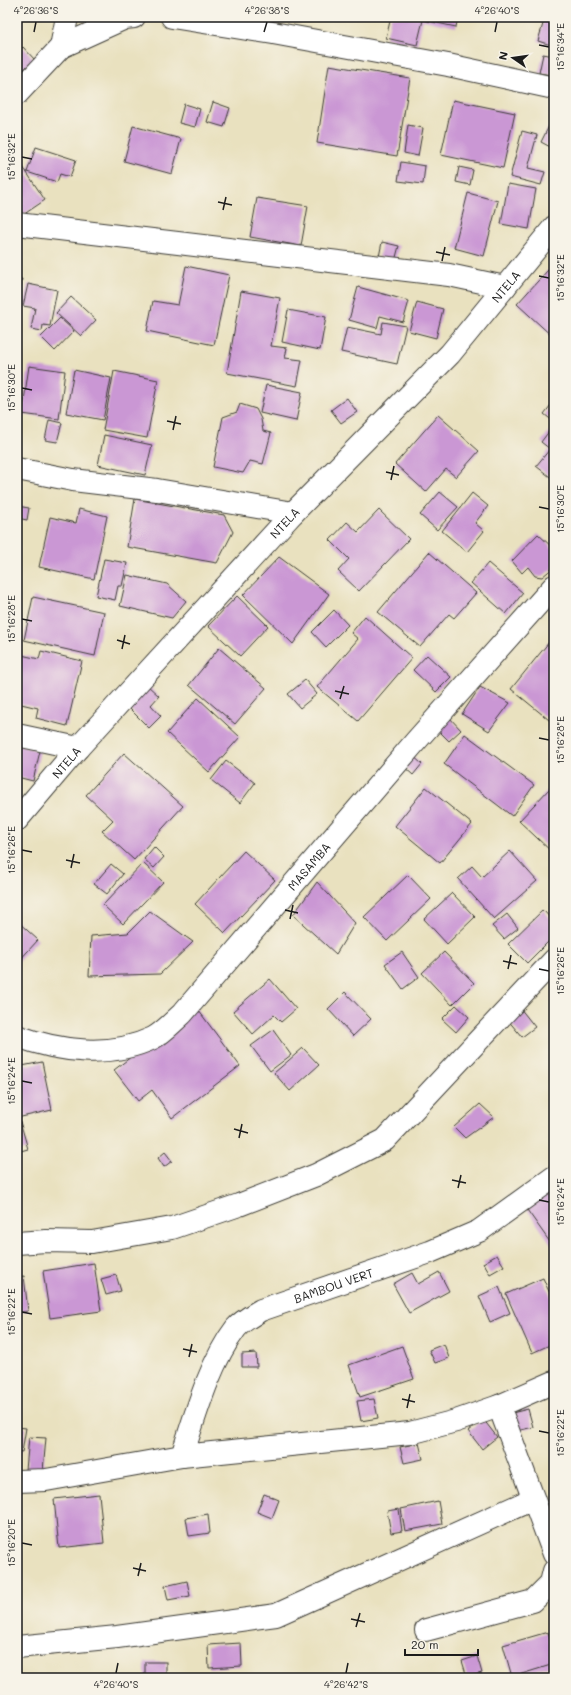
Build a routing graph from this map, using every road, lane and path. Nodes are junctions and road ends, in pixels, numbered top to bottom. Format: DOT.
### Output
graph roads {
  1 [pos="67,17"];
  2 [pos="134,17"];
  3 [pos="172,17"];
  4 [pos="61,47"];
  5 [pos="554,88"];
  6 [pos="17,94"];
  7 [pos="17,224"];
  8 [pos="554,226"];
  9 [pos="505,287"];
  10 [pos="17,468"];
  11 [pos="293,513"];
  12 [pos="554,586"];
  13 [pos="17,735"];
  14 [pos="78,748"];
  15 [pos="17,820"];
  16 [pos="554,960"];
  17 [pos="17,1036"];
  18 [pos="554,1177"];
  19 [pos="17,1243"];
  20 [pos="554,1382"];
  21 [pos="499,1406"];
  22 [pos="182,1456"];
  23 [pos="17,1481"];
  24 [pos="533,1499"];
  25 [pos="554,1554"];
  26 [pos="554,1571"];
  27 [pos="426,1630"];
  28 [pos="17,1647"];
  1 -- 4 [label="street"];
  2 -- 4 [label="street"];
  3 -- 5 [label="street"];
  4 -- 6 [label="street"];
  7 -- 9 [label="street"];
  8 -- 9 [label="street, NTELA"];
  9 -- 11 [label="street, NTELA"];
  10 -- 11 [label="street"];
  11 -- 14 [label="street, NTELA"];
  12 -- 17 [label="street, MASAMBA"];
  13 -- 14 [label="street"];
  14 -- 15 [label="street, NTELA"];
  16 -- 19 [label="street"];
  18 -- 22 [label="street, BAMBOU VERT"];
  20 -- 21 [label="street"];
  21 -- 22 [label="street"];
  21 -- 24 [label="street"];
  22 -- 23 [label="street"];
  24 -- 25 [label="street"];
  24 -- 28 [label="street"];
  26 -- 27 [label="street"];
}
